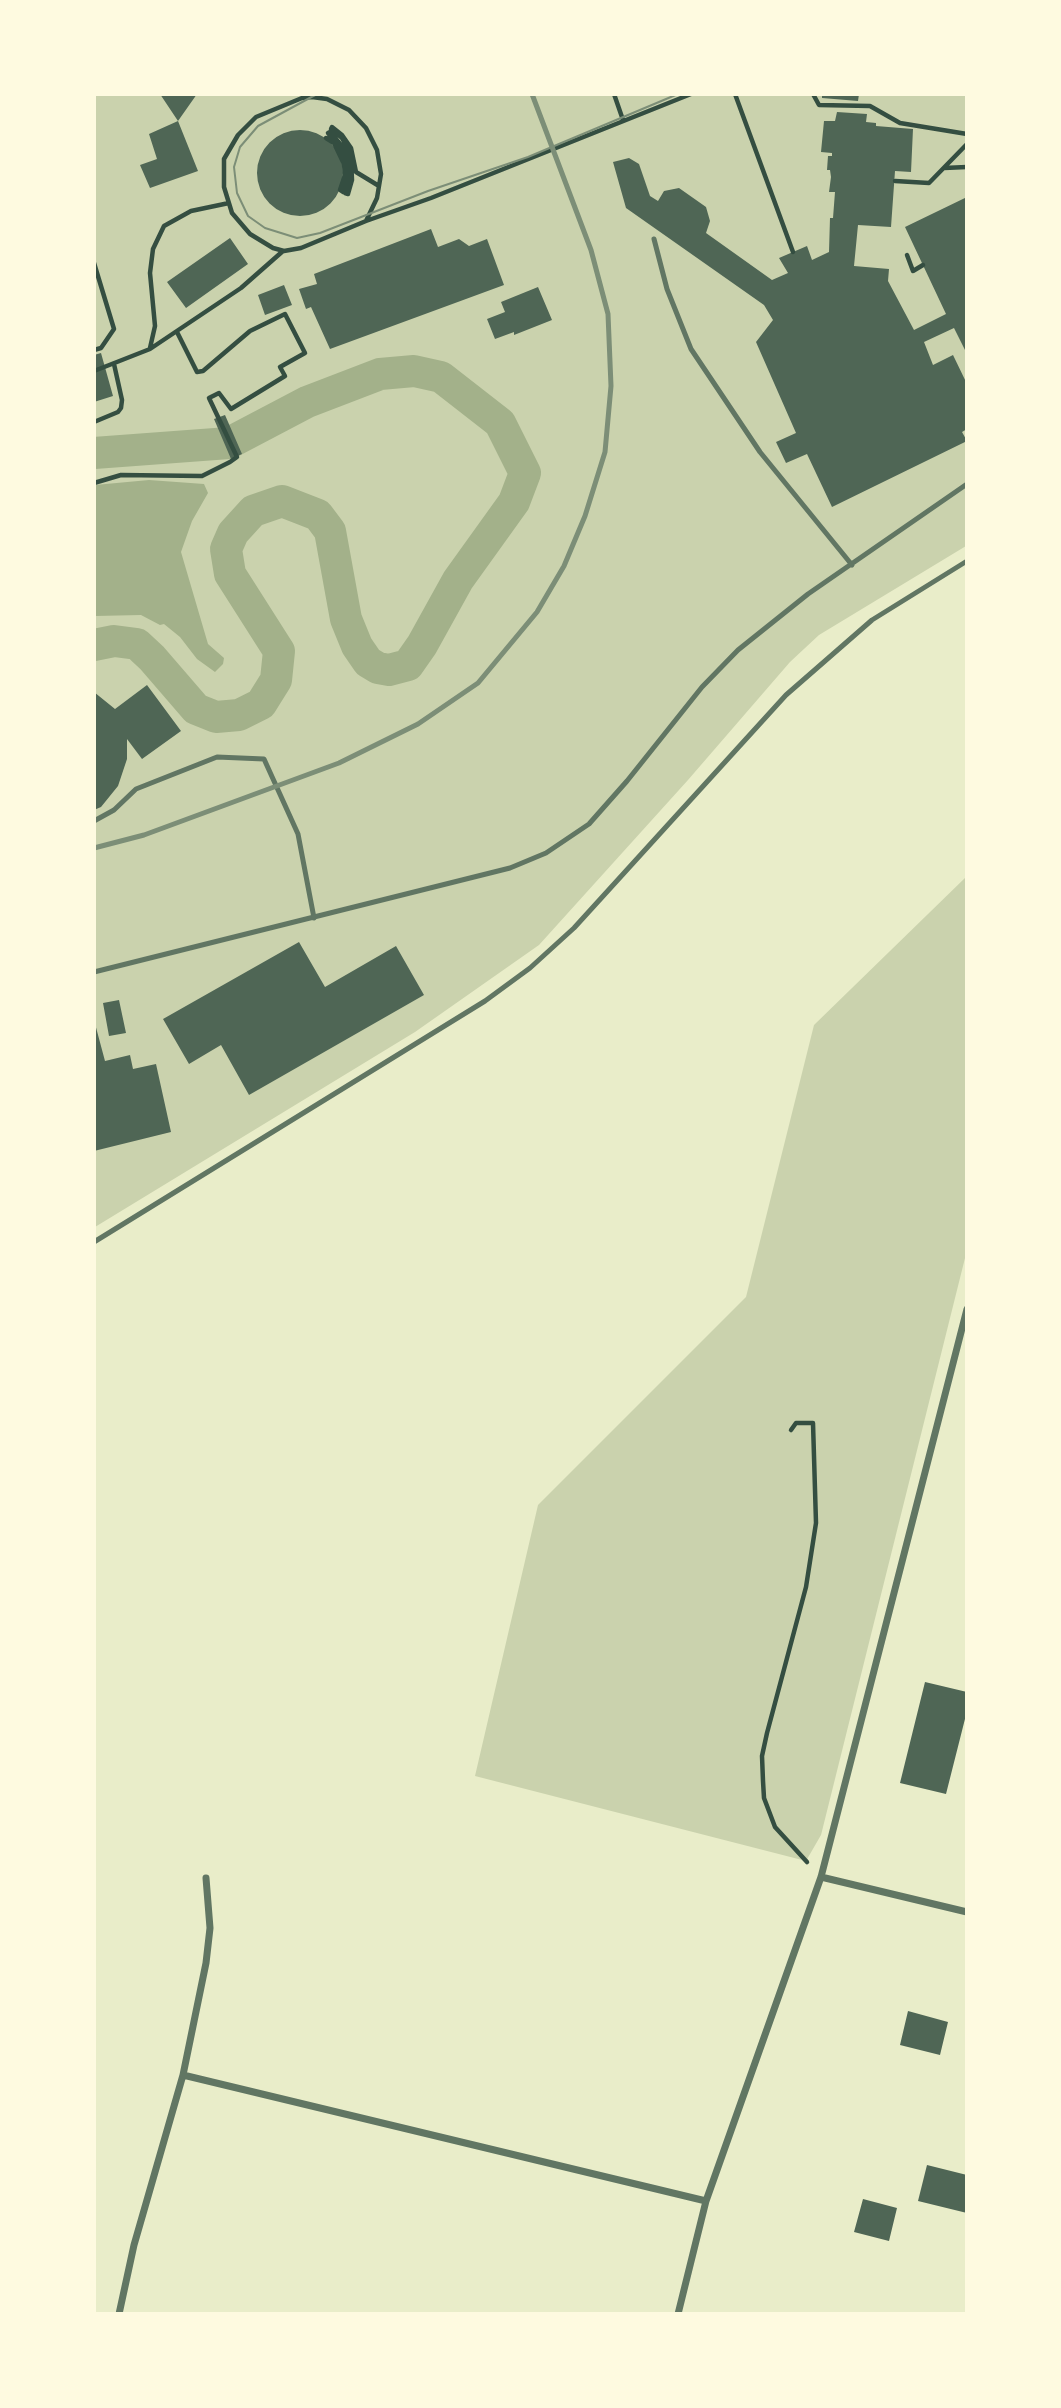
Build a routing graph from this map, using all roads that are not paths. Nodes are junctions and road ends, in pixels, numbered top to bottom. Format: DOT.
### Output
graph roads {
  1 [pos="654,239"];
  2 [pos="967,484"];
  3 [pos="967,561"];
  4 [pos="852,565"];
  5 [pos="94,821"];
  6 [pos="314,918"];
  7 [pos="94,972"];
  8 [pos="94,1242"];
  9 [pos="967,1309"];
  10 [pos="821,1877"];
  11 [pos="206,1878"];
  12 [pos="967,1912"];
  13 [pos="183,2075"];
  14 [pos="706,2201"];
  15 [pos="120,2314"];
  16 [pos="678,2314"];
  1 -- 4 [label="lane"];
  2 -- 4 [label="lane"];
  3 -- 8 [label="lane"];
  4 -- 6 [label="lane"];
  5 -- 6 [label="lane"];
  6 -- 7 [label="lane"];
  9 -- 10 [label="street"];
  10 -- 12 [label="street"];
  10 -- 14 [label="street"];
  11 -- 13 [label="street"];
  13 -- 14 [label="street"];
  13 -- 15 [label="street"];
  14 -- 16 [label="street"];
}
